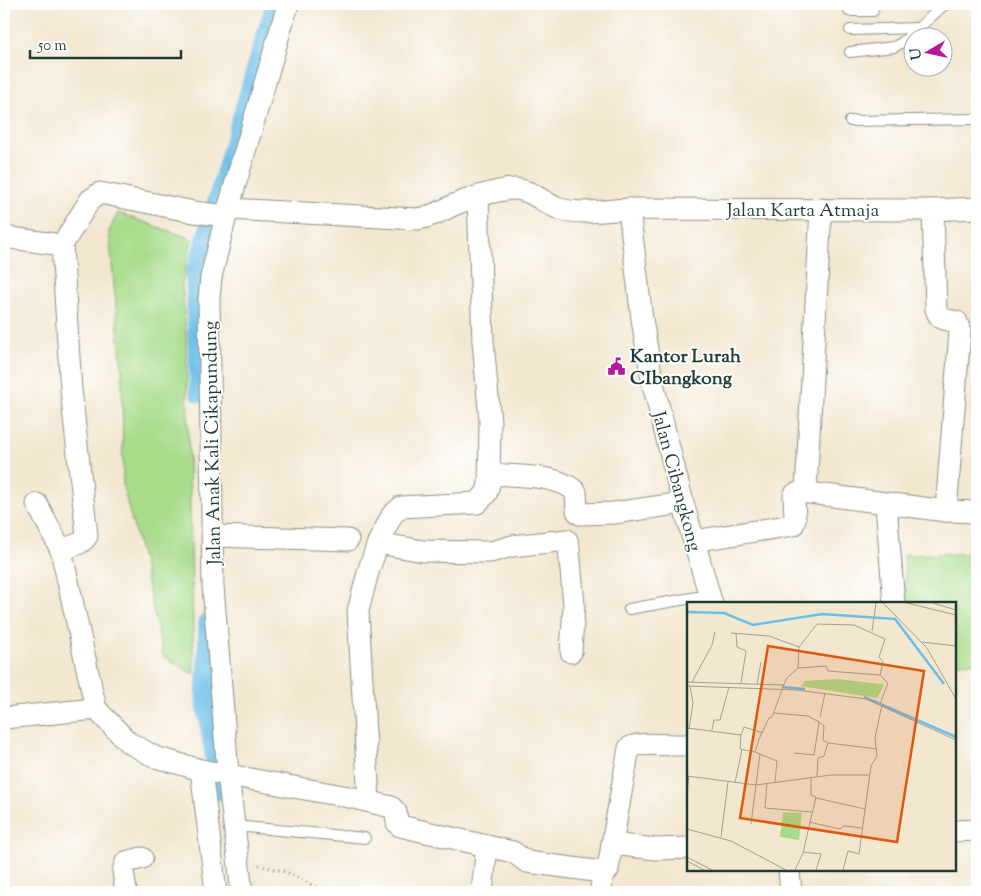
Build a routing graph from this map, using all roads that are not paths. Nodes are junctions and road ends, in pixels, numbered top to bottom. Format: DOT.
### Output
graph roads {
  1 [pos="288,4"];
  2 [pos="943,4"];
  3 [pos="873,10"];
  4 [pos="849,11"];
  5 [pos="904,28"];
  6 [pos="917,28"];
  7 [pos="850,30"];
  8 [pos="904,41"];
  9 [pos="850,52"];
  10 [pos="977,119"];
  11 [pos="850,121"];
  12 [pos="478,197"];
  13 [pos="977,208"];
  14 [pos="629,209"];
  15 [pos="821,209"];
  16 [pos="933,210"];
  17 [pos="224,213"];
  18 [pos="4,237"];
  19 [pos="62,245"];
  20 [pos="490,474"];
  21 [pos="806,492"];
  22 [pos="37,504"];
  23 [pos="683,504"];
  24 [pos="886,504"];
  25 [pos="946,511"];
  26 [pos="977,512"];
  27 [pos="213,536"];
  28 [pos="348,540"];
  29 [pos="694,541"];
  30 [pos="378,543"];
  31 [pos="61,550"];
  32 [pos="710,599"];
  33 [pos="894,602"];
  34 [pos="629,608"];
  35 [pos="571,652"];
  36 [pos="96,710"];
  37 [pos="4,718"];
  38 [pos="687,745"];
  39 [pos="215,773"];
  40 [pos="369,801"];
  41 [pos="235,826"];
  42 [pos="977,830"];
  43 [pos="956,831"];
  44 [pos="365,838"];
  45 [pos="612,844"];
  46 [pos="487,846"];
  47 [pos="687,848"];
  48 [pos="142,858"];
  49 [pos="789,871"];
  50 [pos="602,882"];
  51 [pos="126,892"];
  52 [pos="216,892"];
  53 [pos="242,892"];
  54 [pos="482,892"];
  55 [pos="791,892"];
  1 -- 17 [label="street, Jalan Anak Kali Cikapundung"];
  2 -- 6 [label="lane"];
  3 -- 4 [label="lane"];
  5 -- 7 [label="lane"];
  8 -- 9 [label="lane"];
  10 -- 11 [label="lane"];
  12 -- 14 [label="street, Jalan Karta Atmaja"];
  12 -- 17 [label="street, Jalan Karta Atmaja"];
  12 -- 20 [label="street"];
  13 -- 16 [label="street, Jalan Karta Atmaja"];
  14 -- 15 [label="street, Jalan Karta Atmaja"];
  14 -- 23 [label="street, Jalan Cibangkong"];
  15 -- 16 [label="street, Jalan Karta Atmaja"];
  15 -- 21 [label="street"];
  16 -- 25 [label="street"];
  17 -- 19 [label="street, Jalan Karta Atmaja"];
  17 -- 27 [label="street, Jalan Anak Kali Cikapundung"];
  18 -- 19 [label="street"];
  19 -- 31 [label="street"];
  20 -- 23 [label="street"];
  20 -- 30 [label="street"];
  21 -- 24 [label="street"];
  21 -- 29 [label="street"];
  22 -- 31 [label="street"];
  23 -- 29 [label="street, Jalan Cibangkong"];
  24 -- 25 [label="street"];
  24 -- 33 [label="street"];
  25 -- 26 [label="street"];
  27 -- 28 [label="street"];
  27 -- 39 [label="street, Jalan Anak Kali Cikapundung"];
  29 -- 32 [label="street, Jalan Cibangkong"];
  30 -- 35 [label="street"];
  30 -- 40 [label="street"];
  31 -- 36 [label="street"];
  32 -- 34 [label="lane"];
  36 -- 37 [label="street"];
  36 -- 39 [label="street"];
  38 -- 45 [label="street"];
  39 -- 40 [label="street"];
  39 -- 41 [label="street, Jalan Anak Kali Cikapundung"];
  39 -- 52 [label="street"];
  40 -- 46 [label="street"];
  41 -- 44 [label="lane"];
  41 -- 53 [label="street, Jalan Anak Kali Cikapundung"];
  42 -- 43 [label="street"];
  45 -- 47 [label="street"];
  45 -- 50 [label="street"];
  46 -- 50 [label="street"];
  46 -- 54 [label="street"];
  48 -- 51 [label="street"];
  49 -- 55 [label="street"];
}
